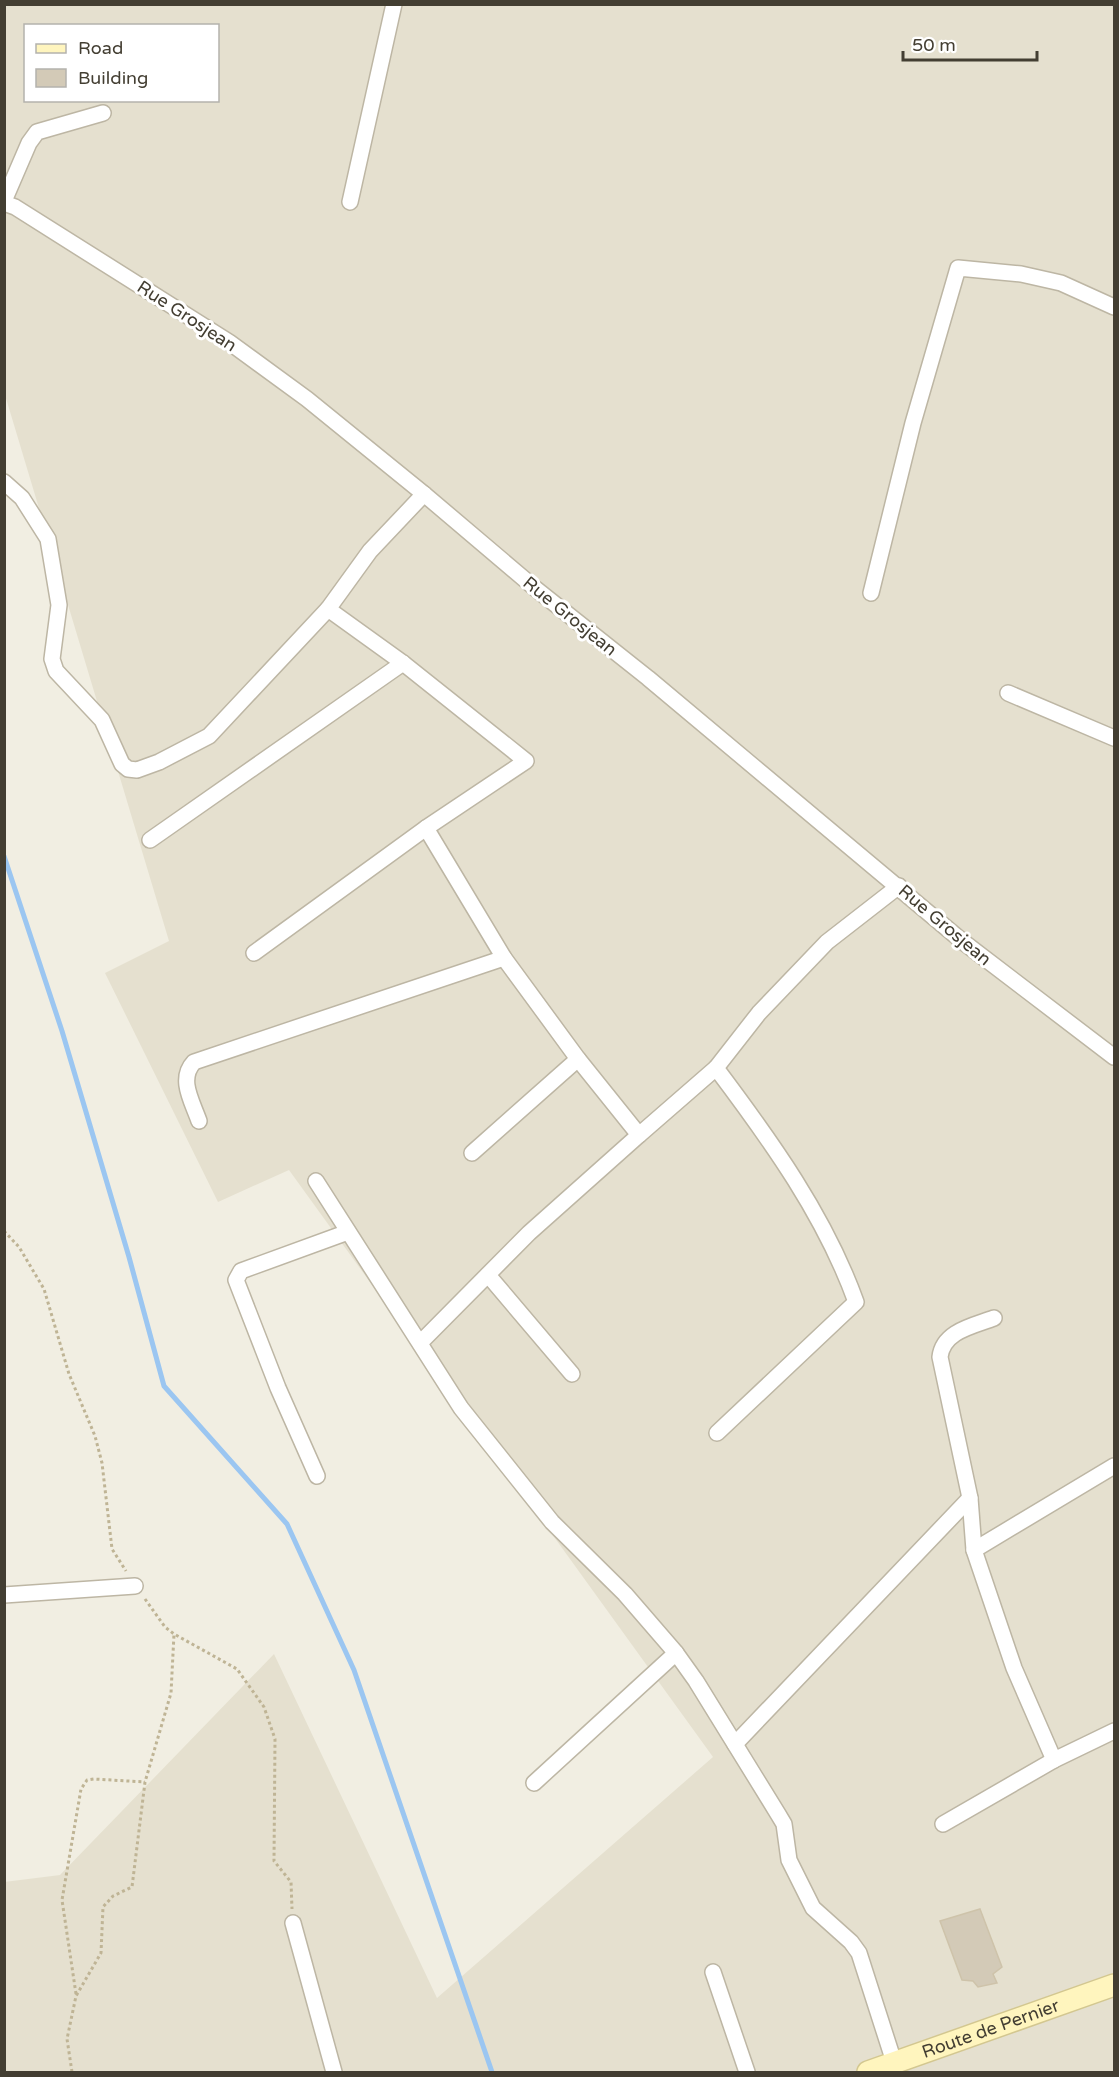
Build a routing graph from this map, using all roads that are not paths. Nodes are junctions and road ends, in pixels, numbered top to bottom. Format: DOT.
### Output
graph roads {
  1 [pos="394,4"];
  2 [pos="103,113"];
  3 [pos="4,202"];
  4 [pos="350,202"];
  5 [pos="1114,307"];
  6 [pos="4,482"];
  7 [pos="424,494"];
  8 [pos="871,593"];
  9 [pos="328,609"];
  10 [pos="403,663"];
  11 [pos="1008,693"];
  12 [pos="1114,738"];
  13 [pos="426,828"];
  14 [pos="150,840"];
  15 [pos="899,886"];
  16 [pos="254,953"];
  17 [pos="504,958"];
  18 [pos="1114,1057"];
  19 [pos="578,1059"];
  20 [pos="716,1068"];
  21 [pos="199,1121"];
  22 [pos="639,1135"];
  23 [pos="472,1153"];
  24 [pos="316,1181"];
  25 [pos="348,1232"];
  26 [pos="488,1275"];
  27 [pos="994,1318"];
  28 [pos="420,1343"];
  29 [pos="572,1374"];
  30 [pos="717,1433"];
  31 [pos="1114,1466"];
  32 [pos="317,1476"];
  33 [pos="970,1498"];
  34 [pos="974,1550"];
  35 [pos="135,1586"];
  36 [pos="4,1595"];
  37 [pos="676,1653"];
  38 [pos="1114,1731"];
  39 [pos="735,1744"];
  40 [pos="1054,1761"];
  41 [pos="534,1783"];
  42 [pos="943,1824"];
  43 [pos="292,1923"];
  44 [pos="713,1972"];
  45 [pos="1114,1984"];
  46 [pos="894,2062"];
  47 [pos="334,2073"];
  48 [pos="747,2073"];
  49 [pos="868,2073"];
  1 -- 4 [label="street"];
  2 -- 3 [label="street"];
  3 -- 7 [label="street, Rue Grosjean"];
  5 -- 8 [label="street"];
  6 -- 9 [label="street"];
  7 -- 9 [label="street"];
  7 -- 15 [label="street, Rue Grosjean"];
  9 -- 10 [label="street"];
  10 -- 13 [label="street"];
  10 -- 14 [label="street"];
  11 -- 12 [label="street"];
  13 -- 16 [label="street"];
  13 -- 17 [label="street"];
  15 -- 18 [label="street, Rue Grosjean"];
  15 -- 20 [label="street"];
  17 -- 19 [label="street"];
  17 -- 21 [label="street"];
  19 -- 22 [label="street"];
  19 -- 23 [label="street"];
  20 -- 22 [label="street"];
  20 -- 30 [label="street"];
  22 -- 26 [label="street"];
  24 -- 25 [label="street"];
  25 -- 28 [label="street"];
  25 -- 32 [label="street"];
  26 -- 28 [label="street"];
  26 -- 29 [label="street"];
  27 -- 33 [label="street"];
  28 -- 37 [label="street"];
  31 -- 34 [label="street"];
  33 -- 34 [label="street"];
  33 -- 39 [label="street"];
  34 -- 40 [label="street"];
  35 -- 36 [label="street"];
  37 -- 39 [label="street"];
  37 -- 41 [label="street"];
  38 -- 40 [label="street"];
  39 -- 46 [label="street"];
  40 -- 42 [label="street"];
  43 -- 47 [label="street"];
  44 -- 48 [label="street"];
  45 -- 46 [label="street, Route de Pernier"];
  46 -- 49 [label="street, Route de Pernier"];
}
